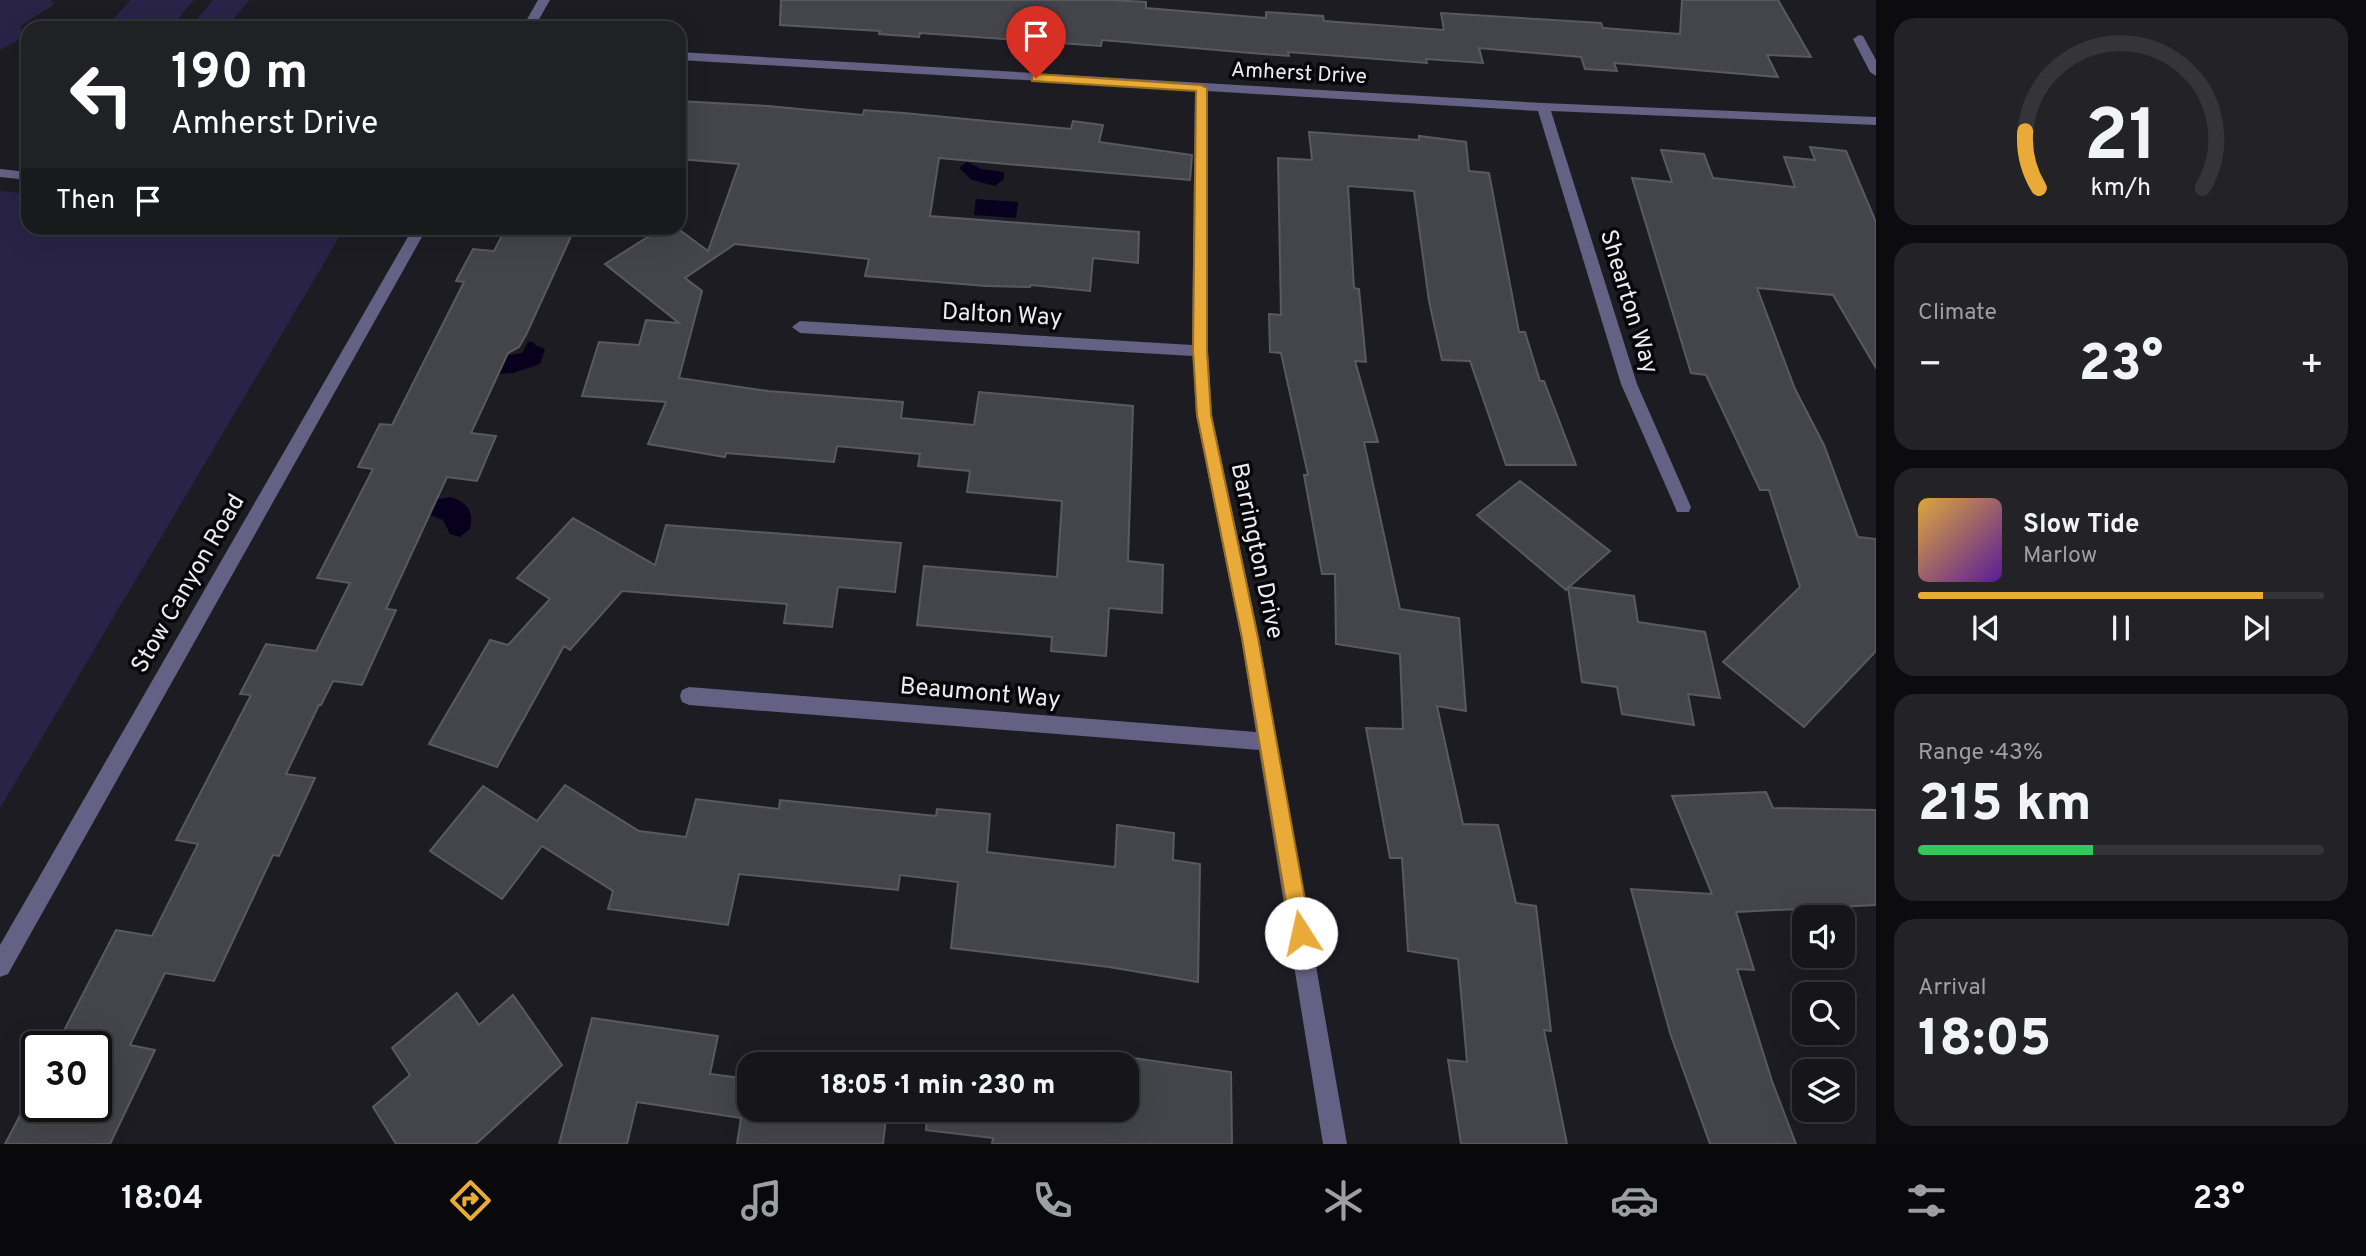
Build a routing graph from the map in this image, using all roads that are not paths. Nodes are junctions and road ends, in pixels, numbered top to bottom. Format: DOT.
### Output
graph roads {
  1 [pos="544,0"];
  2 [pos="532,21"];
  3 [pos="1860,39"];
  4 [pos="686,56"];
  5 [pos="1876,72"];
  6 [pos="1201,88"];
  7 [pos="1544,107"];
  8 [pos="1876,121"];
  9 [pos="0,173"];
  10 [pos="21,175"];
  11 [pos="416,235"];
  12 [pos="800,327"];
  13 [pos="1200,351"];
  14 [pos="1683,507"];
  15 [pos="689,696"];
  16 [pos="1267,742"];
  17 [pos="0,965"];
  18 [pos="1335,1144"];
  1 -- 2 [label="street"];
  3 -- 5 [label="street"];
  4 -- 6 [label="street, Amherst Drive"];
  6 -- 7 [label="street, Amherst Drive"];
  6 -- 13 [label="street, Barrington Drive"];
  7 -- 8 [label="street, Amherst Drive"];
  7 -- 14 [label="street, Shearton Way"];
  9 -- 10 [label="lane"];
  11 -- 17 [label="street, Stow Canyon Road"];
  12 -- 13 [label="street, Dalton Way"];
  13 -- 16 [label="street, Barrington Drive"];
  15 -- 16 [label="street, Beaumont Way"];
  16 -- 18 [label="street, Barrington Drive"];
}
